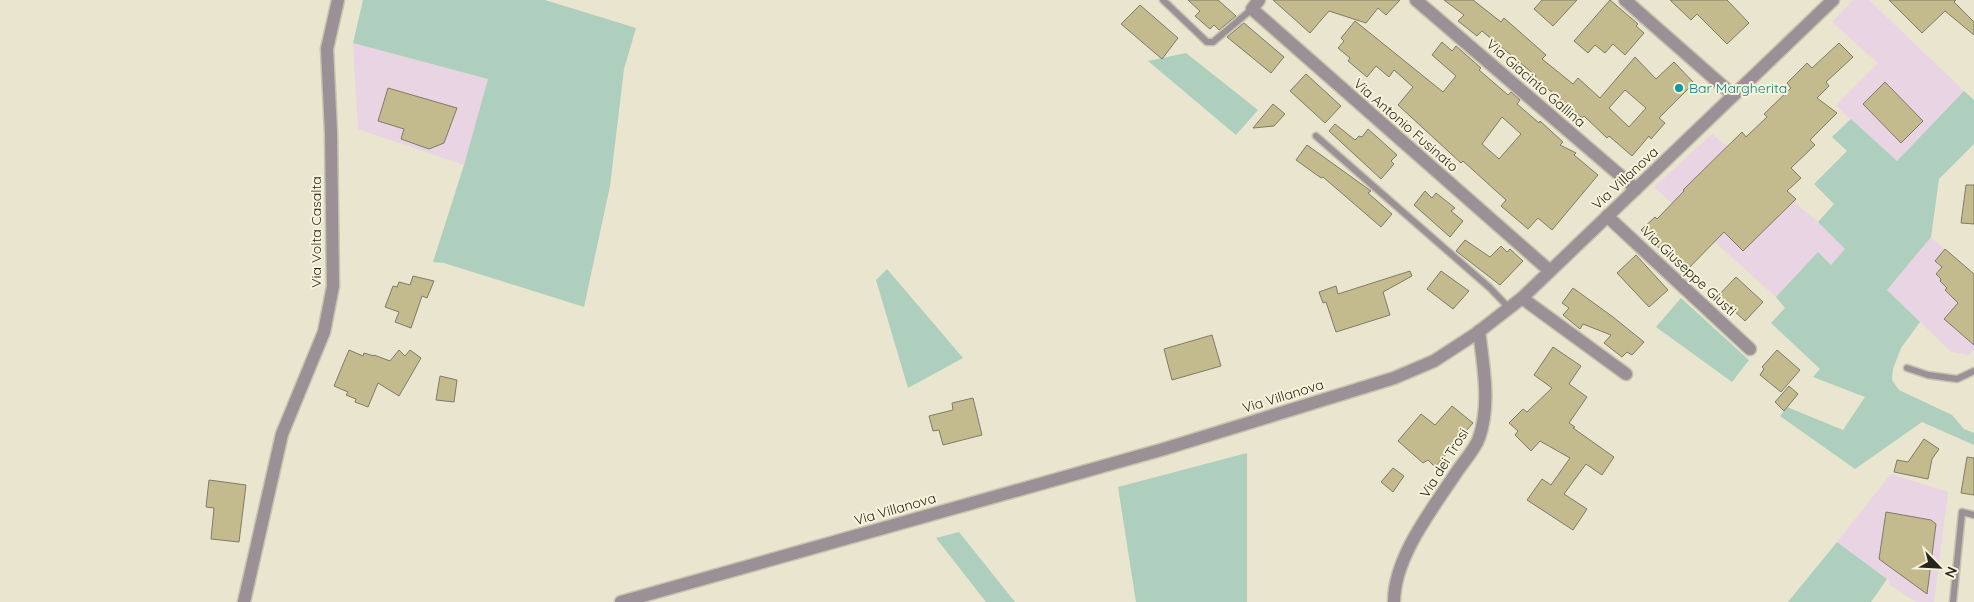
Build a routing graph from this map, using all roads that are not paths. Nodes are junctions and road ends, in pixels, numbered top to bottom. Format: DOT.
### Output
graph roads {
  1 [pos="338,0"];
  2 [pos="1163,0"];
  3 [pos="1416,0"];
  4 [pos="1625,0"];
  5 [pos="1834,0"];
  6 [pos="1255,5"];
  7 [pos="1734,94"];
  8 [pos="1316,136"];
  9 [pos="1636,189"];
  10 [pos="1607,216"];
  11 [pos="1550,270"];
  12 [pos="1522,298"];
  13 [pos="1509,308"];
  14 [pos="1479,331"];
  15 [pos="1750,349"];
  16 [pos="1907,368"];
  17 [pos="1974,371"];
  18 [pos="1626,374"];
  19 [pos="1974,515"];
  20 [pos="244,602"];
  21 [pos="621,602"];
  22 [pos="1394,602"];
  23 [pos="1953,602"];
  1 -- 20 [label="street, Via Volta Casalta"];
  2 -- 6 [label="lane"];
  3 -- 9 [label="street, Via Giacinto Gallina"];
  4 -- 7 [label="street"];
  5 -- 7 [label="street, Via Villanova"];
  6 -- 11 [label="street, Via Antonio Fusinato"];
  7 -- 9 [label="street, Via Villanova"];
  8 -- 13 [label="lane"];
  9 -- 10 [label="street, Via Villanova"];
  10 -- 11 [label="street, Via Villanova"];
  10 -- 15 [label="street, Via Giuseppe Giusti"];
  11 -- 12 [label="street, Via Villanova"];
  12 -- 13 [label="street, Via Villanova"];
  12 -- 18 [label="street"];
  13 -- 14 [label="street, Via Villanova"];
  14 -- 21 [label="street, Via Villanova"];
  14 -- 22 [label="street, Via dei Trosi"];
  16 -- 17 [label="lane"];
  19 -- 23 [label="lane"];
}
